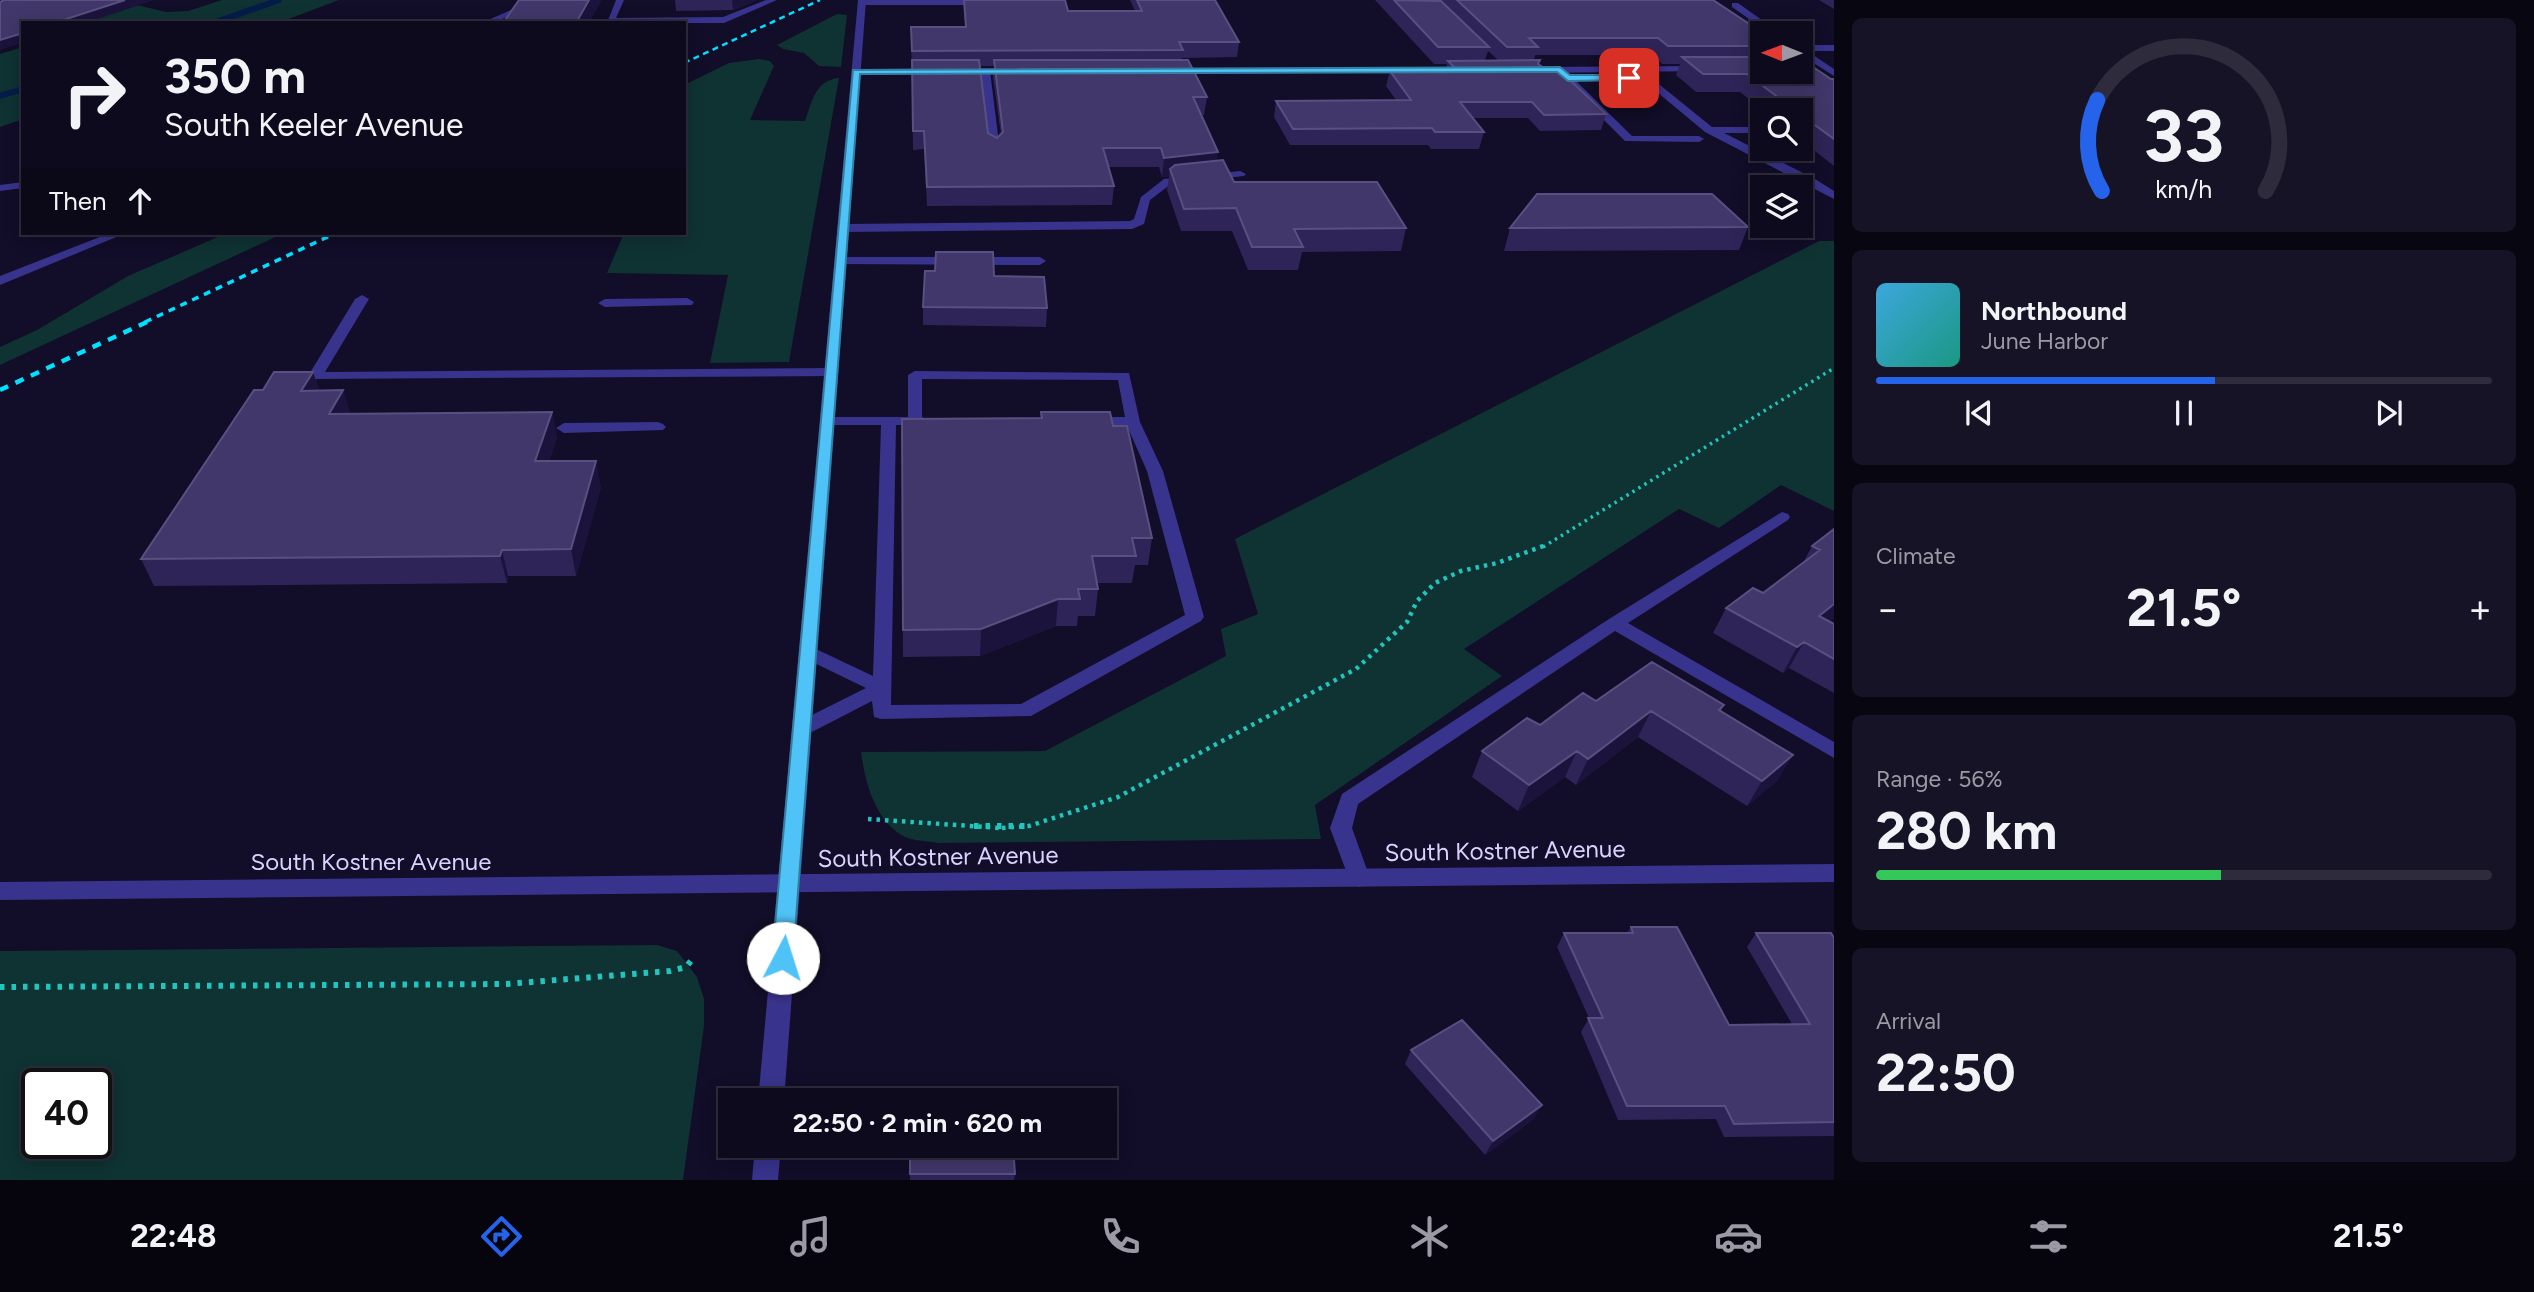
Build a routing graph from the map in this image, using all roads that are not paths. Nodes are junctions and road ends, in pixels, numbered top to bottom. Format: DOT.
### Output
graph roads {
  1 [pos="541,0"];
  2 [pos="620,0"];
  3 [pos="773,0"];
  4 [pos="862,1"];
  5 [pos="995,2"];
  6 [pos="1735,5"];
  7 [pos="490,21"];
  8 [pos="610,21"];
  9 [pos="667,21"];
  10 [pos="1758,21"];
  11 [pos="1834,48"];
  12 [pos="1813,49"];
  13 [pos="1813,58"];
  14 [pos="1712,69"];
  15 [pos="1485,70"];
  16 [pos="1523,70"];
  17 [pos="1813,70"];
  18 [pos="985,71"];
  19 [pos="1026,71"];
  20 [pos="1165,71"];
  21 [pos="1831,71"];
  22 [pos="856,72"];
  23 [pos="1564,74"];
  24 [pos="1632,74"];
  25 [pos="1541,78"];
  26 [pos="1709,130"];
  27 [pos="1750,130"];
  28 [pos="1699,139"];
  29 [pos="995,151"];
  30 [pos="1240,174"];
  31 [pos="21,184"];
  32 [pos="0,188"];
  33 [pos="1834,195"];
  34 [pos="844,228"];
  35 [pos="115,235"];
  36 [pos="841,261"];
  37 [pos="1040,261"];
  38 [pos="0,281"];
  39 [pos="362,299"];
  40 [pos="687,302"];
  41 [pos="605,303"];
  42 [pos="832,372"];
  43 [pos="828,421"];
  44 [pos="889,421"];
  45 [pos="915,421"];
  46 [pos="942,421"];
  47 [pos="1078,421"];
  48 [pos="1133,422"];
  49 [pos="658,427"];
  50 [pos="564,428"];
  51 [pos="1782,517"];
  52 [pos="1615,623"];
  53 [pos="809,653"];
  54 [pos="882,688"];
  55 [pos="803,728"];
  56 [pos="1834,751"];
  57 [pos="1834,873"];
  58 [pos="1359,878"];
  59 [pos="790,884"];
  60 [pos="0,891"];
  61 [pos="772,1088"];
  62 [pos="767,1158"];
  63 [pos="765,1180"];
  1 -- 7 [label="street"];
  2 -- 8 [label="street"];
  3 -- 9 [label="street"];
  4 -- 5 [label="street"];
  4 -- 22 [label="street"];
  6 -- 10 [label="street"];
  11 -- 12 [label="street"];
  13 -- 21 [label="street"];
  14 -- 24 [label="street"];
  15 -- 20 [label="street"];
  16 -- 23 [label="street"];
  17 -- 21 [label="street"];
  18 -- 19 [label="street"];
  18 -- 22 [label="street"];
  18 -- 29 [label="street"];
  22 -- 34 [label="street"];
  23 -- 24 [label="street"];
  23 -- 25 [label="street"];
  23 -- 28 [label="street"];
  24 -- 26 [label="street"];
  26 -- 27 [label="street"];
  26 -- 33 [label="street"];
  30 -- 34 [label="street"];
  31 -- 32 [label="street"];
  34 -- 36 [label="street"];
  35 -- 38 [label="street"];
  36 -- 37 [label="street"];
  36 -- 42 [label="street"];
  39 -- 42 [label="street"];
  40 -- 41 [label="street"];
  42 -- 43 [label="street"];
  43 -- 44 [label="street"];
  43 -- 53 [label="street"];
  44 -- 45 [label="street"];
  44 -- 54 [label="street"];
  45 -- 46 [label="street"];
  45 -- 48 [label="street"];
  47 -- 48 [label="street"];
  48 -- 54 [label="street"];
  49 -- 50 [label="street"];
  51 -- 52 [label="street"];
  52 -- 56 [label="street"];
  52 -- 58 [label="street"];
  53 -- 54 [label="street"];
  53 -- 55 [label="street"];
  54 -- 55 [label="street"];
  55 -- 59 [label="street"];
  57 -- 58 [label="street, South Kostner Avenue"];
  58 -- 59 [label="street, South Kostner Avenue"];
  59 -- 60 [label="street, South Kostner Avenue"];
  59 -- 61 [label="street"];
  62 -- 63 [label="street"];
}
